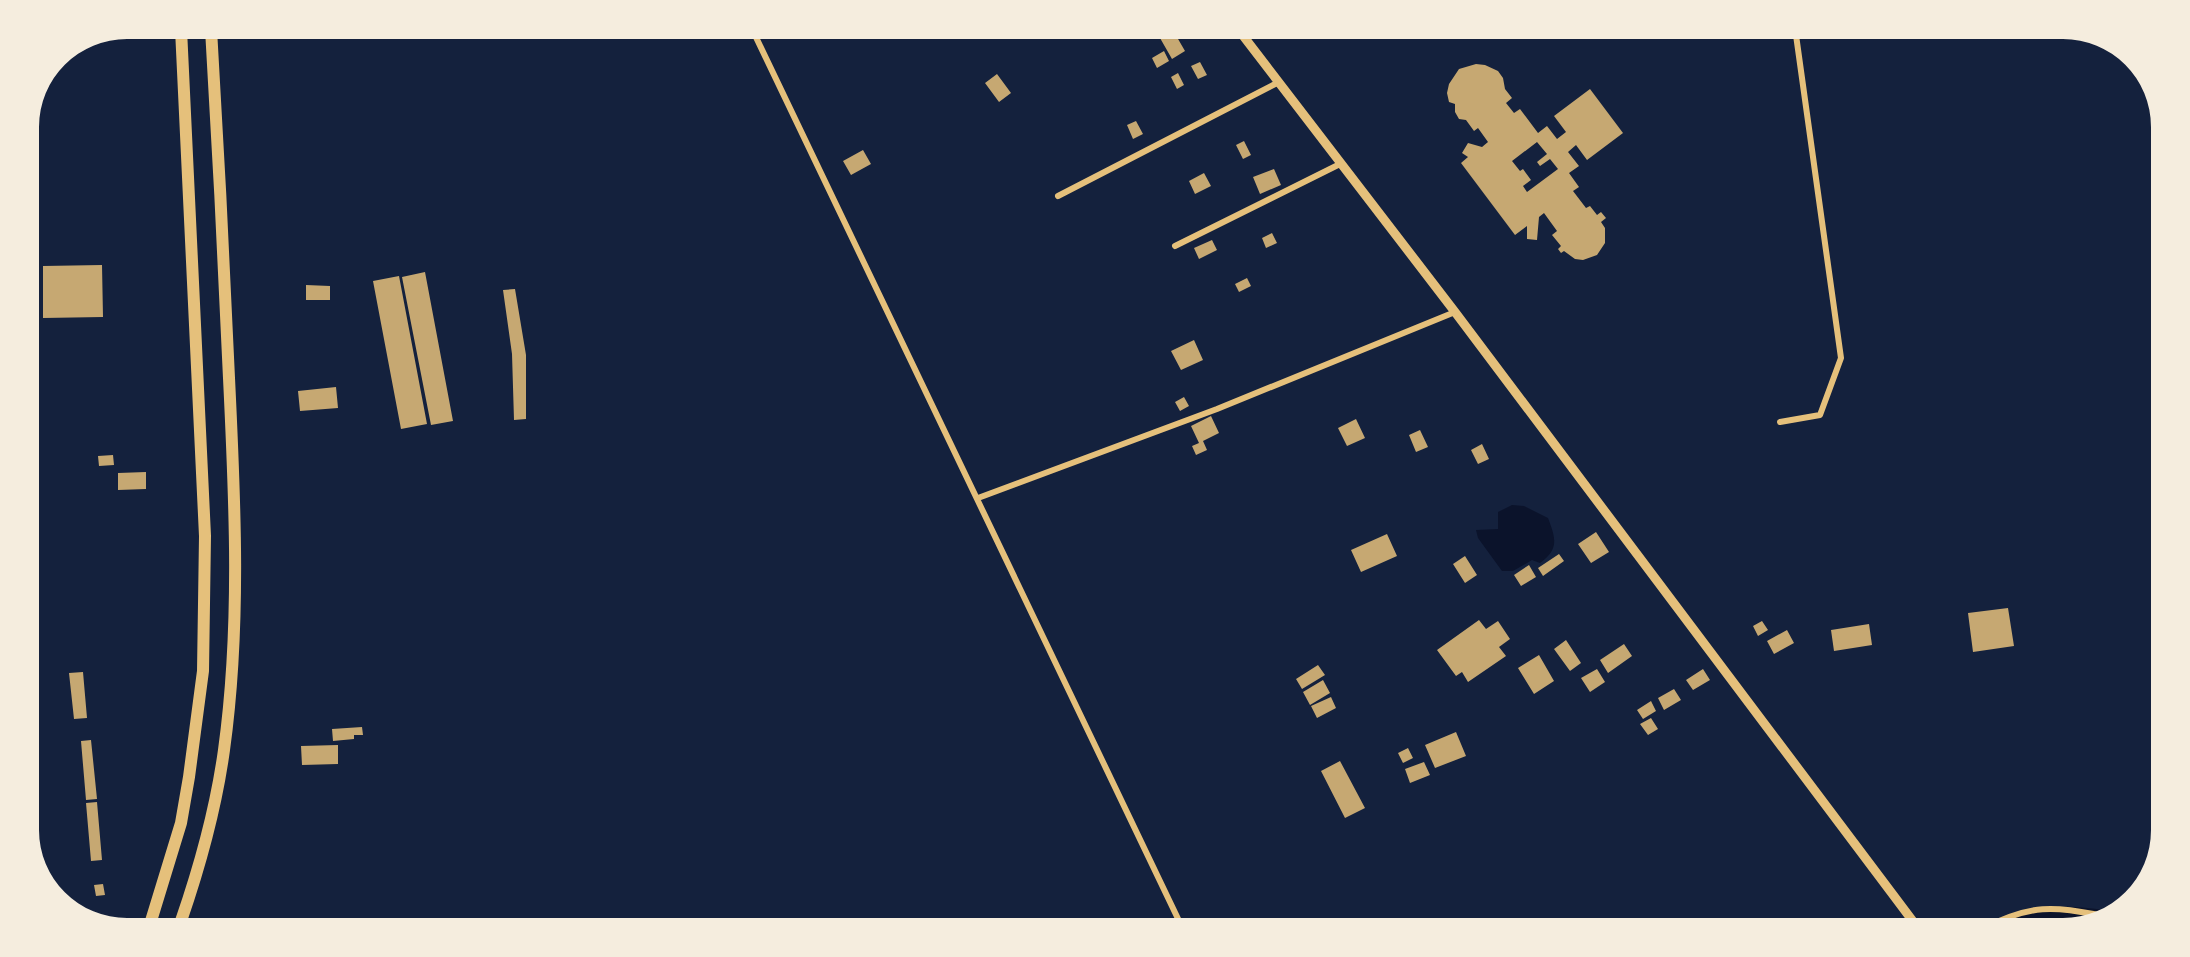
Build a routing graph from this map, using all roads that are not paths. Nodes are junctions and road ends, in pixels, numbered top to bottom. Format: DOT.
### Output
graph roads {
  1 [pos="181,39"];
  2 [pos="212,39"];
  3 [pos="757,39"];
  4 [pos="1246,39"];
  5 [pos="1797,39"];
  6 [pos="1279,82"];
  7 [pos="1340,164"];
  8 [pos="1058,196"];
  9 [pos="1175,246"];
  10 [pos="1455,312"];
  11 [pos="1780,422"];
  12 [pos="978,498"];
  13 [pos="2090,913"];
  14 [pos="152,918"];
  15 [pos="182,918"];
  16 [pos="1179,918"];
  17 [pos="1910,918"];
  18 [pos="2008,918"];
  1 -- 14 [label="highway"];
  2 -- 15 [label="highway"];
  3 -- 12 [label="street"];
  4 -- 6 [label="street"];
  5 -- 11 [label="street"];
  6 -- 7 [label="street"];
  6 -- 8 [label="street"];
  7 -- 9 [label="street"];
  7 -- 10 [label="street"];
  10 -- 12 [label="street"];
  10 -- 17 [label="street"];
  12 -- 16 [label="street"];
  13 -- 18 [label="street"];
}
